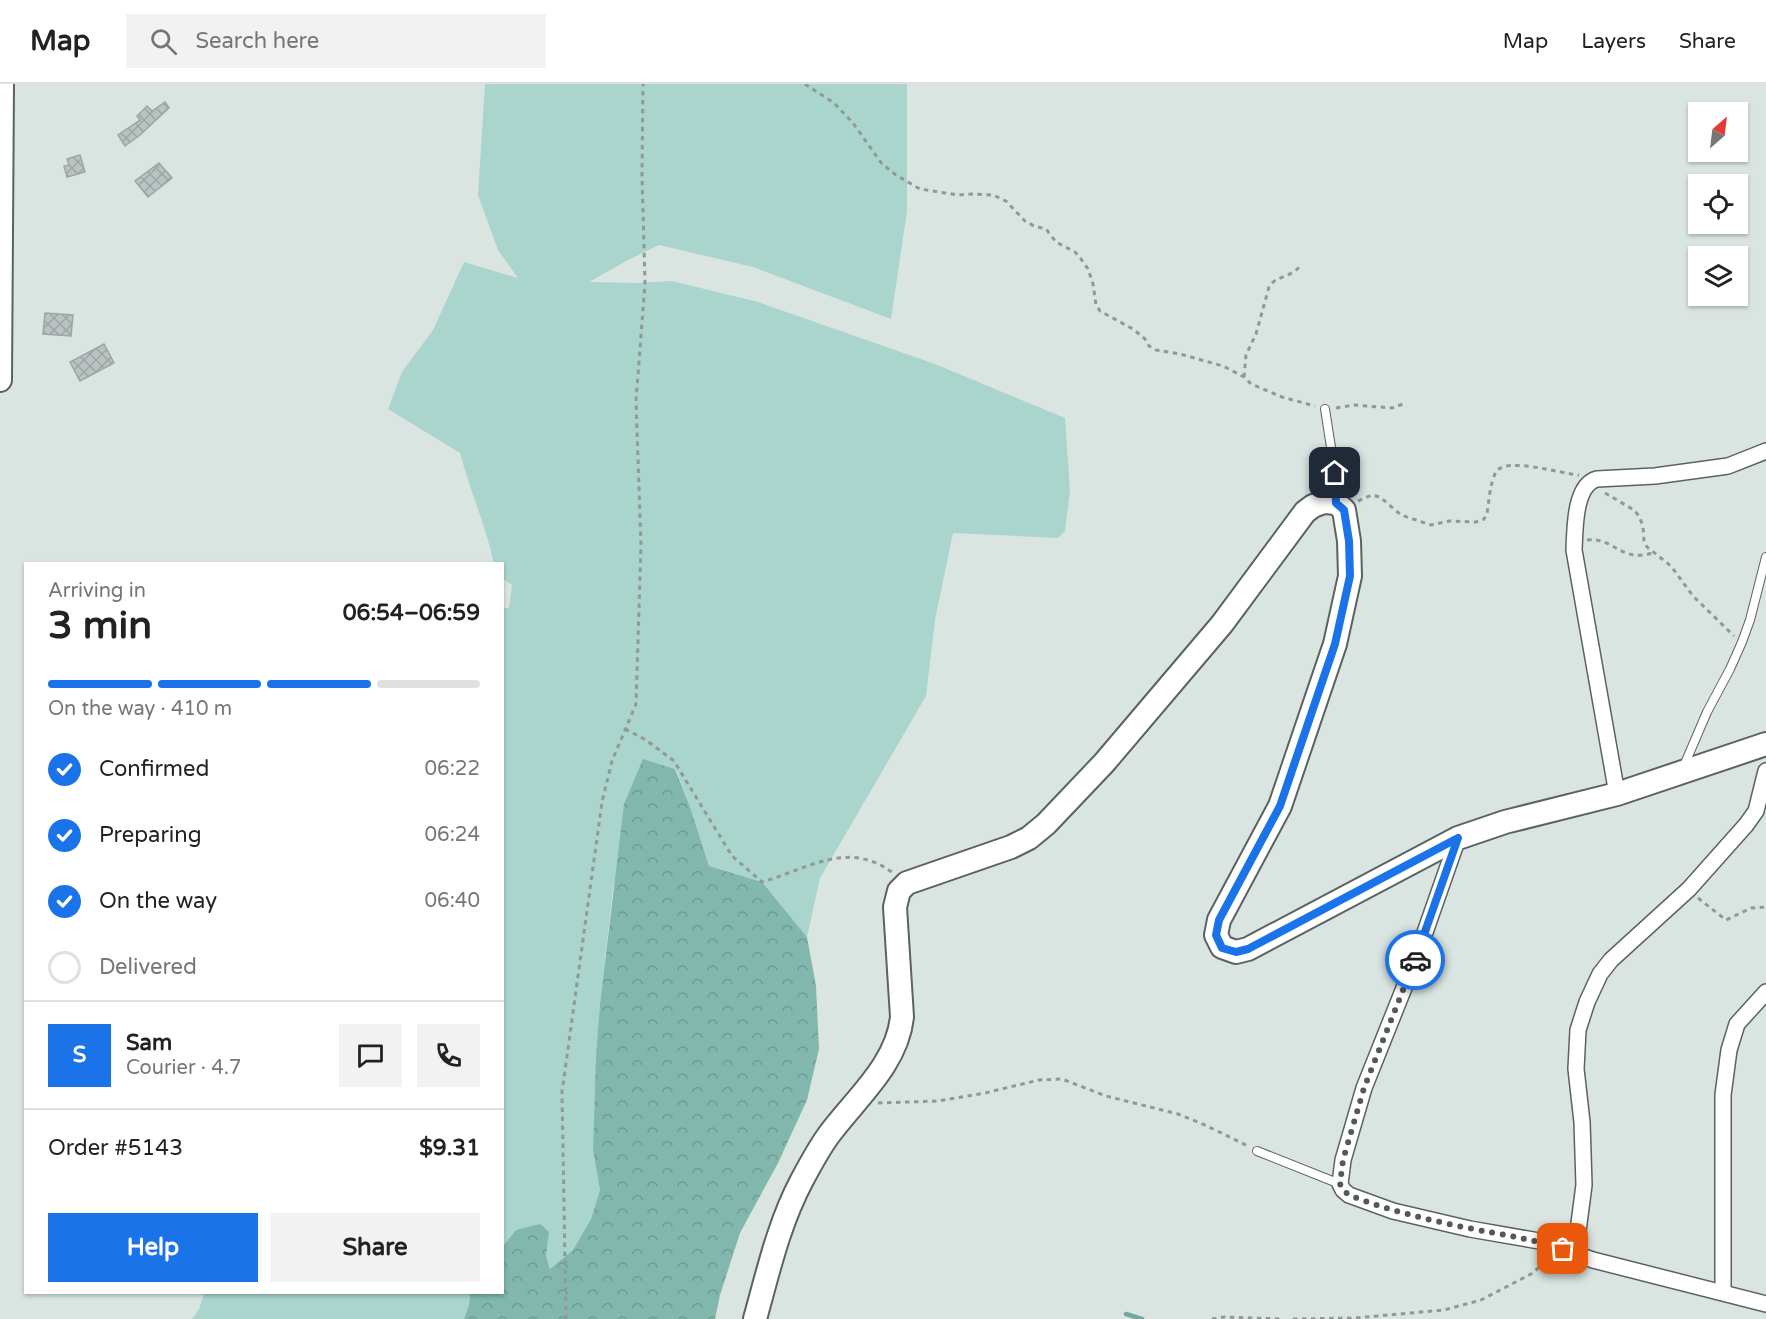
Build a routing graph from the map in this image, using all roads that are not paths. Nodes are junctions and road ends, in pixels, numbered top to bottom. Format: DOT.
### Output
graph roads {
  1 [pos="2,84"];
  2 [pos="0,381"];
  3 [pos="1325,409"];
  4 [pos="1766,451"];
  5 [pos="1340,507"];
  6 [pos="1766,557"];
  7 [pos="1766,744"];
  8 [pos="1766,771"];
  9 [pos="1681,772"];
  10 [pos="1617,794"];
  11 [pos="1458,838"];
  12 [pos="1766,992"];
  13 [pos="1257,1151"];
  14 [pos="1340,1184"];
  15 [pos="1569,1252"];
  16 [pos="1723,1292"];
  17 [pos="1766,1304"];
  18 [pos="755,1319"];
  1 -- 2 [label="main road"];
  3 -- 5 [label="lane"];
  4 -- 10 [label="street"];
  5 -- 11 [label="main road"];
  5 -- 18 [label="main road"];
  6 -- 9 [label="lane"];
  7 -- 9 [label="main road"];
  8 -- 15 [label="street"];
  9 -- 10 [label="main road"];
  10 -- 11 [label="main road"];
  11 -- 14 [label="street"];
  12 -- 16 [label="street"];
  13 -- 14 [label="lane"];
  14 -- 15 [label="street"];
  15 -- 16 [label="street"];
  16 -- 17 [label="street"];
}
